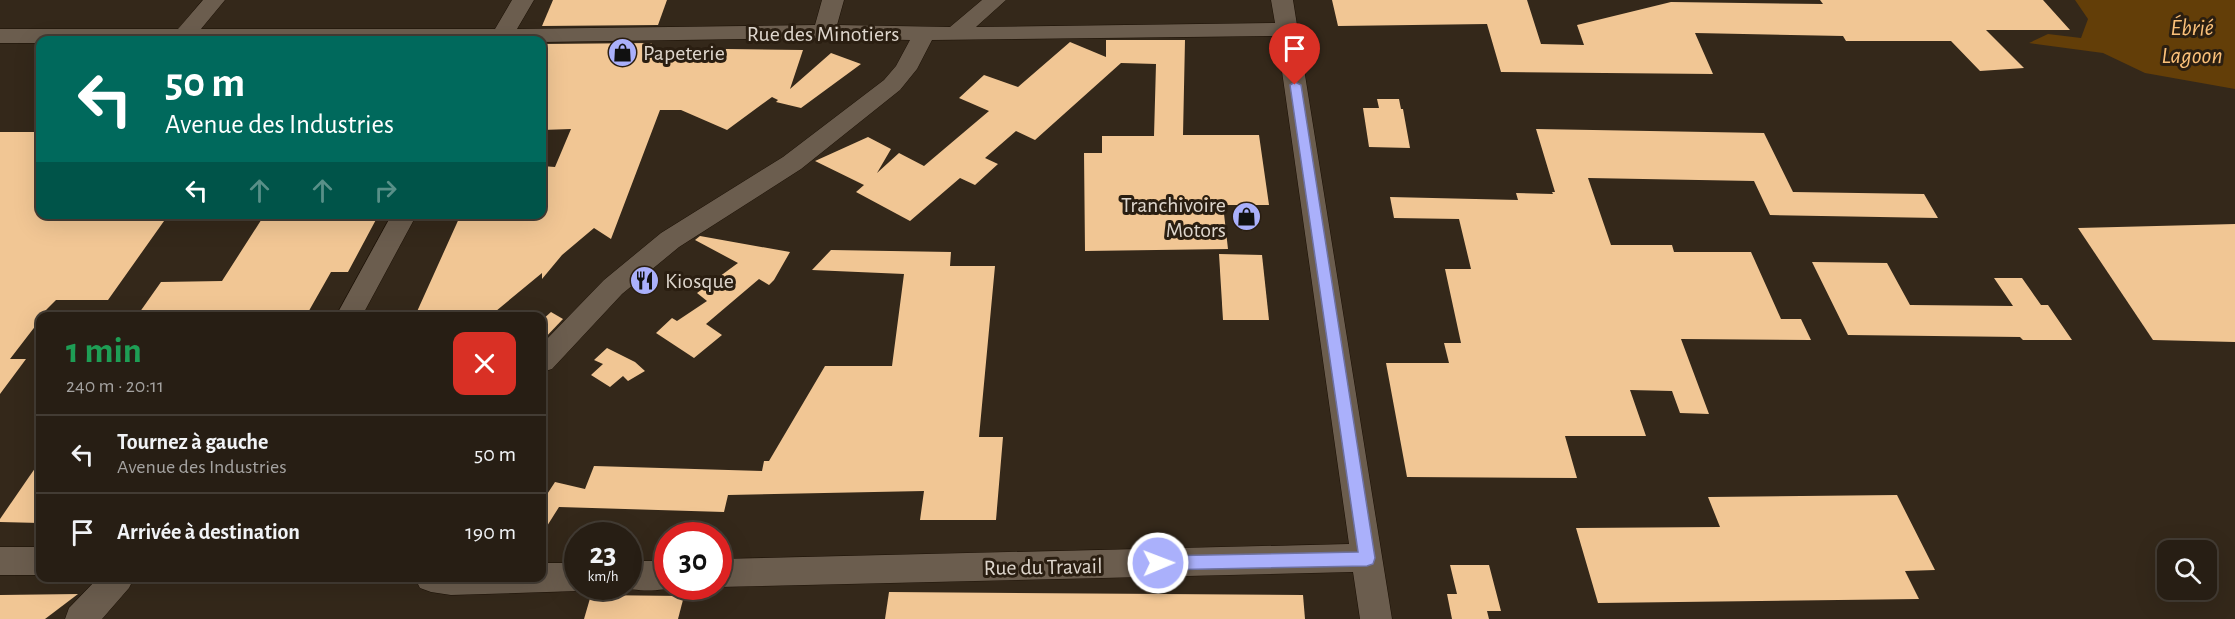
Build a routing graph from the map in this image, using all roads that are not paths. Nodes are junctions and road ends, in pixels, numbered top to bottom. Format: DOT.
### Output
graph roads {
  1 [pos="214,0"];
  2 [pos="523,0"];
  3 [pos="833,0"];
  4 [pos="995,0"];
  5 [pos="1282,0"];
  6 [pos="1287,29"];
  7 [pos="824,31"];
  8 [pos="956,33"];
  9 [pos="186,34"];
  10 [pos="924,34"];
  11 [pos="0,36"];
  12 [pos="344,36"];
  13 [pos="502,36"];
  14 [pos="546,37"];
  15 [pos="402,219"];
  16 [pos="351,312"];
  17 [pos="546,357"];
  18 [pos="1367,558"];
  19 [pos="0,561"];
  20 [pos="36,561"];
  21 [pos="732,573"];
  22 [pos="564,577"];
  23 [pos="546,578"];
  24 [pos="114,582"];
  25 [pos="81,619"];
  26 [pos="1376,619"];
  1 -- 9 [label="street"];
  2 -- 13 [label="street"];
  3 -- 7 [label="street"];
  4 -- 8 [label="street"];
  5 -- 6 [label="street"];
  6 -- 8 [label="street, Rue des Minotiers"];
  6 -- 18 [label="street"];
  7 -- 10 [label="street, Rue des Minotiers"];
  7 -- 14 [label="street, Rue des Minotiers"];
  8 -- 10 [label="street, Rue des Minotiers"];
  9 -- 11 [label="street, Rue des Minotiers"];
  9 -- 12 [label="street, Rue des Minotiers"];
  10 -- 17 [label="street"];
  15 -- 16 [label="street"];
  18 -- 21 [label="street, Rue du Travail"];
  18 -- 26 [label="street"];
  19 -- 20 [label="street"];
  22 -- 23 [label="street"];
  24 -- 25 [label="street"];
}
